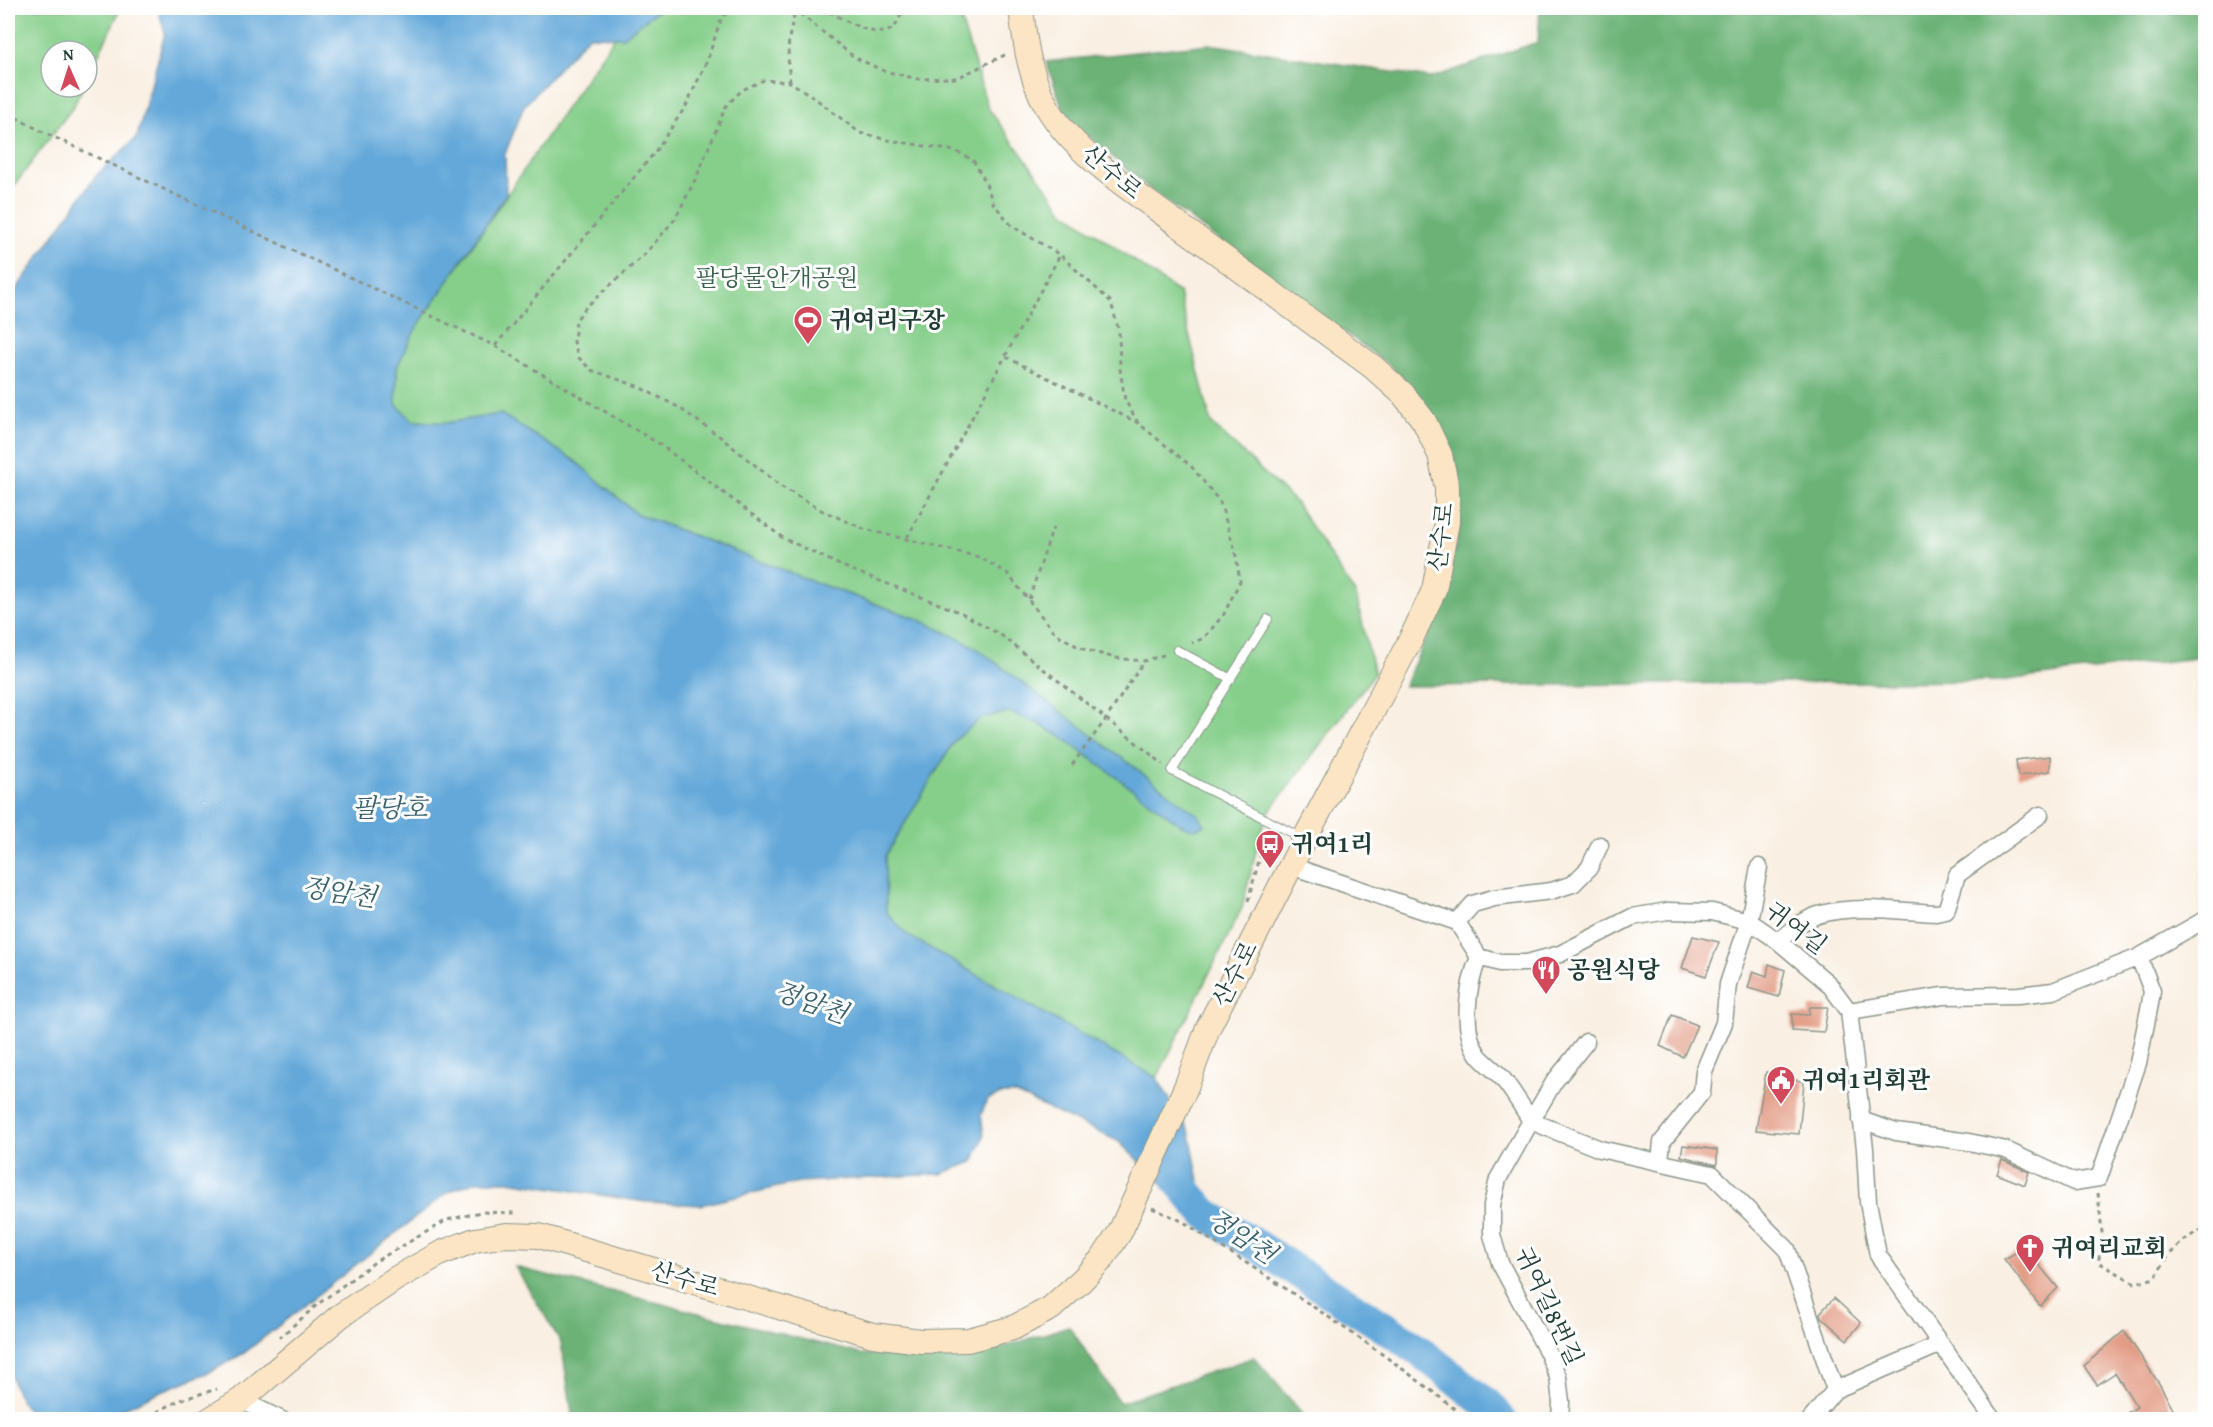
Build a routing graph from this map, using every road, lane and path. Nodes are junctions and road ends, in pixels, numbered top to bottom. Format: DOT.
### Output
graph roads {
  1 [pos="730,8"];
  2 [pos="802,8"];
  3 [pos="821,8"];
  4 [pos="902,8"];
  5 [pos="1021,8"];
  6 [pos="794,9"];
  7 [pos="1025,46"];
  8 [pos="790,82"];
  9 [pos="8,113"];
  10 [pos="1060,255"];
  11 [pos="495,346"];
  12 [pos="1006,357"];
  13 [pos="1138,423"];
  14 [pos="1053,528"];
  15 [pos="906,539"];
  16 [pos="1029,599"];
  17 [pos="1268,619"];
  18 [pos="1177,650"];
  19 [pos="1144,661"];
  20 [pos="1231,679"];
  21 [pos="1106,719"];
  22 [pos="1072,765"];
  23 [pos="1172,771"];
  24 [pos="2040,815"];
  25 [pos="1304,840"];
  26 [pos="1600,845"];
  27 [pos="1291,866"];
  28 [pos="1759,867"];
  29 [pos="2205,919"];
  30 [pos="1749,921"];
  31 [pos="1457,922"];
  32 [pos="1778,940"];
  33 [pos="1479,957"];
  34 [pos="2139,957"];
  35 [pos="1849,1011"];
  36 [pos="1586,1042"];
  37 [pos="1861,1120"];
  38 [pos="1531,1121"];
  39 [pos="1660,1161"];
  40 [pos="2099,1178"];
  41 [pos="1138,1192"];
  42 [pos="2205,1228"];
  43 [pos="1941,1344"];
  44 [pos="1835,1390"];
  45 [pos="241,1400"];
  46 [pos="209,1419"];
  47 [pos="282,1419"];
  48 [pos="1468,1419"];
  49 [pos="1560,1419"];
  50 [pos="1810,1419"];
  51 [pos="1994,1419"];
  1 -- 11 [label="path"];
  2 -- 6 [label="path"];
  3 -- 4 [label="path"];
  5 -- 7 [label="main road, 산수로"];
  6 -- 7 [label="path"];
  6 -- 8 [label="path"];
  7 -- 25 [label="main road, 산수로"];
  8 -- 10 [label="path"];
  8 -- 15 [label="path"];
  9 -- 11 [label="path"];
  10 -- 12 [label="path"];
  10 -- 13 [label="path"];
  11 -- 21 [label="path"];
  12 -- 13 [label="path"];
  12 -- 15 [label="path"];
  13 -- 18 [label="path"];
  14 -- 16 [label="path"];
  15 -- 16 [label="path"];
  16 -- 19 [label="path"];
  17 -- 20 [label="lane"];
  18 -- 19 [label="path"];
  18 -- 20 [label="lane"];
  19 -- 21 [label="path"];
  20 -- 23 [label="lane"];
  21 -- 22 [label="path"];
  21 -- 23 [label="path"];
  23 -- 25 [label="lane"];
  24 -- 32 [label="street"];
  25 -- 27 [label="main road, 산수로"];
  26 -- 31 [label="street"];
  27 -- 31 [label="street"];
  27 -- 41 [label="main road, 산수로"];
  28 -- 30 [label="street"];
  29 -- 34 [label="street"];
  30 -- 32 [label="street, 귀여길"];
  30 -- 33 [label="street, 귀여길"];
  30 -- 39 [label="street"];
  31 -- 33 [label="street"];
  32 -- 35 [label="street, 귀여길"];
  33 -- 38 [label="street"];
  34 -- 35 [label="street"];
  34 -- 40 [label="street"];
  35 -- 37 [label="street"];
  36 -- 38 [label="street, 귀여길8번길"];
  37 -- 40 [label="street"];
  37 -- 43 [label="street"];
  38 -- 39 [label="street"];
  38 -- 49 [label="street, 귀여길8번길"];
  39 -- 44 [label="street"];
  40 -- 42 [label="path"];
  41 -- 45 [label="main road, 산수로"];
  41 -- 48 [label="path"];
  43 -- 44 [label="street"];
  43 -- 51 [label="street"];
  44 -- 50 [label="street"];
  45 -- 46 [label="main road, 산수로"];
  45 -- 47 [label="street"];
}
